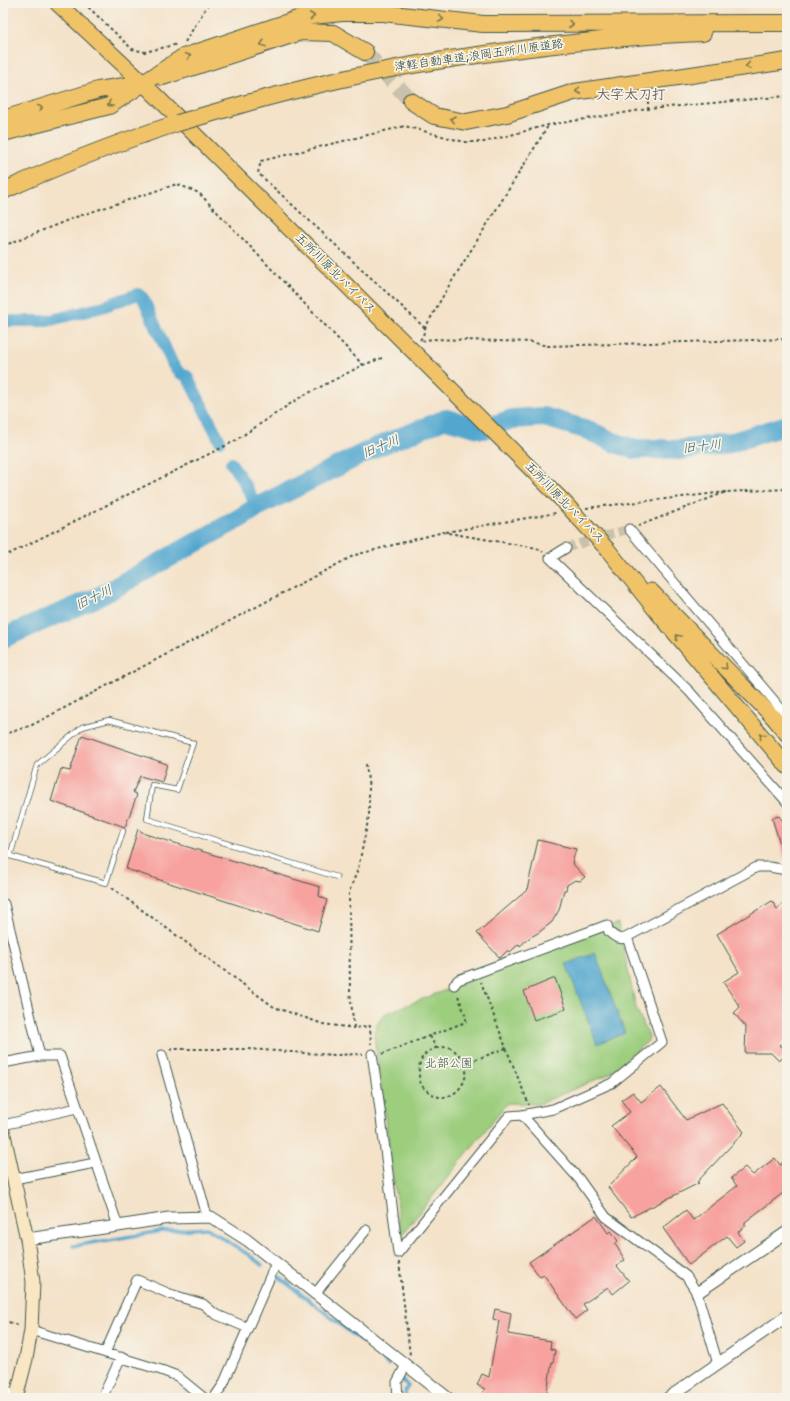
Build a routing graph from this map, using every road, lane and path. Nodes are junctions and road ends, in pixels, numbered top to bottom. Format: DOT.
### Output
graph roads {
  1 [pos="57,3"];
  2 [pos="84,3"];
  3 [pos="209,3"];
  4 [pos="787,23"];
  5 [pos="787,30"];
  6 [pos="365,52"];
  7 [pos="787,61"];
  8 [pos="143,83"];
  9 [pos="648,95"];
  10 [pos="787,96"];
  11 [pos="411,101"];
  12 [pos="648,109"];
  13 [pos="3,119"];
  14 [pos="548,125"];
  15 [pos="3,133"];
  16 [pos="3,191"];
  17 [pos="3,246"];
  18 [pos="425,328"];
  19 [pos="787,339"];
  20 [pos="382,358"];
  21 [pos="363,365"];
  22 [pos="787,489"];
  23 [pos="629,529"];
  24 [pos="566,548"];
  25 [pos="608,550"];
  26 [pos="3,557"];
  27 [pos="550,558"];
  28 [pos="787,716"];
  29 [pos="787,734"];
  30 [pos="3,735"];
  31 [pos="366,764"];
  32 [pos="787,766"];
  33 [pos="787,802"];
  34 [pos="123,831"];
  35 [pos="10,856"];
  36 [pos="3,857"];
  37 [pos="787,870"];
  38 [pos="337,877"];
  39 [pos="106,883"];
  40 [pos="3,904"];
  41 [pos="627,936"];
  42 [pos="478,972"];
  43 [pos="454,985"];
  44 [pos="354,1028"];
  45 [pos="430,1036"];
  46 [pos="436,1048"];
  47 [pos="506,1048"];
  48 [pos="162,1055"];
  49 [pos="372,1055"];
  50 [pos="40,1056"];
  51 [pos="3,1063"];
  52 [pos="464,1064"];
  53 [pos="77,1108"];
  54 [pos="532,1112"];
  55 [pos="522,1115"];
  56 [pos="3,1125"];
  57 [pos="3,1130"];
  58 [pos="96,1163"];
  59 [pos="14,1179"];
  60 [pos="207,1216"];
  61 [pos="118,1226"];
  62 [pos="366,1230"];
  63 [pos="787,1232"];
  64 [pos="27,1239"];
  65 [pos="398,1253"];
  66 [pos="276,1263"];
  67 [pos="697,1293"];
  68 [pos="315,1294"];
  69 [pos="787,1316"];
  70 [pos="3,1320"];
  71 [pos="248,1328"];
  72 [pos="31,1330"];
  73 [pos="105,1353"];
  74 [pos="120,1357"];
  75 [pos="718,1364"];
  76 [pos="406,1365"];
  77 [pos="3,1392"];
  78 [pos="16,1397"];
  79 [pos="102,1398"];
  80 [pos="204,1398"];
  81 [pos="214,1398"];
  82 [pos="398,1398"];
  83 [pos="448,1398"];
  84 [pos="668,1398"];
  1 -- 8 [label="highway, 五所川原北バイパス"];
  2 -- 3 [label="path"];
  8 -- 4 [label="highway, one-way"];
  5 -- 16 [label="highway, 津軽自動車道;浪岡五所川原道路, bridge"];
  6 -- 8 [label="highway, one-way"];
  7 -- 11 [label="highway, one-way"];
  13 -- 8 [label="highway, one-way"];
  8 -- 15 [label="highway, one-way"];
  8 -- 25 [label="highway, 五所川原北バイパス, bridge"];
  9 -- 12 [label="path"];
  10 -- 12 [label="path"];
  12 -- 14 [label="path"];
  14 -- 18 [label="path"];
  14 -- 18 [label="path"];
  17 -- 21 [label="path"];
  18 -- 19 [label="path"];
  20 -- 21 [label="path"];
  21 -- 26 [label="path"];
  22 -- 23 [label="path"];
  23 -- 28 [label="street"];
  24 -- 27 [label="street"];
  25 -- 29 [label="highway, 五所川原北バイパス, one-way"];
  32 -- 25 [label="highway, 五所川原北バイパス, one-way"];
  27 -- 30 [label="path"];
  27 -- 33 [label="street"];
  31 -- 44 [label="path"];
  34 -- 39 [label="lane"];
  35 -- 36 [label="lane"];
  35 -- 38 [label="lane"];
  35 -- 39 [label="lane"];
  37 -- 41 [label="street"];
  39 -- 44 [label="path"];
  40 -- 50 [label="street"];
  41 -- 42 [label="street"];
  41 -- 54 [label="street"];
  42 -- 43 [label="street"];
  42 -- 47 [label="path"];
  43 -- 45 [label="path"];
  44 -- 49 [label="path"];
  45 -- 46 [label="path"];
  45 -- 49 [label="path"];
  46 -- 52 [label="path"];
  46 -- 52 [label="path"];
  47 -- 52 [label="path"];
  47 -- 54 [label="path"];
  48 -- 49 [label="path"];
  48 -- 60 [label="street"];
  49 -- 65 [label="street"];
  50 -- 51 [label="street"];
  50 -- 53 [label="street"];
  53 -- 56 [label="street"];
  53 -- 58 [label="street"];
  54 -- 55 [label="street"];
  55 -- 65 [label="street"];
  55 -- 67 [label="street"];
  57 -- 59 [label="main road"];
  58 -- 59 [label="street"];
  58 -- 61 [label="street"];
  59 -- 64 [label="main road"];
  60 -- 61 [label="street"];
  60 -- 66 [label="street"];
  61 -- 64 [label="street"];
  62 -- 68 [label="street"];
  63 -- 67 [label="street"];
  64 -- 72 [label="main road"];
  65 -- 76 [label="path"];
  66 -- 68 [label="street"];
  66 -- 71 [label="street"];
  67 -- 75 [label="street"];
  68 -- 76 [label="street"];
  69 -- 75 [label="street"];
  70 -- 72 [label="path"];
  71 -- 73 [label="street"];
  71 -- 81 [label="street"];
  72 -- 73 [label="street"];
  72 -- 78 [label="main road"];
  73 -- 74 [label="street"];
  74 -- 79 [label="street"];
  74 -- 80 [label="street"];
  75 -- 84 [label="street"];
  76 -- 82 [label="street"];
  76 -- 83 [label="street"];
  77 -- 78 [label="street"];
}
